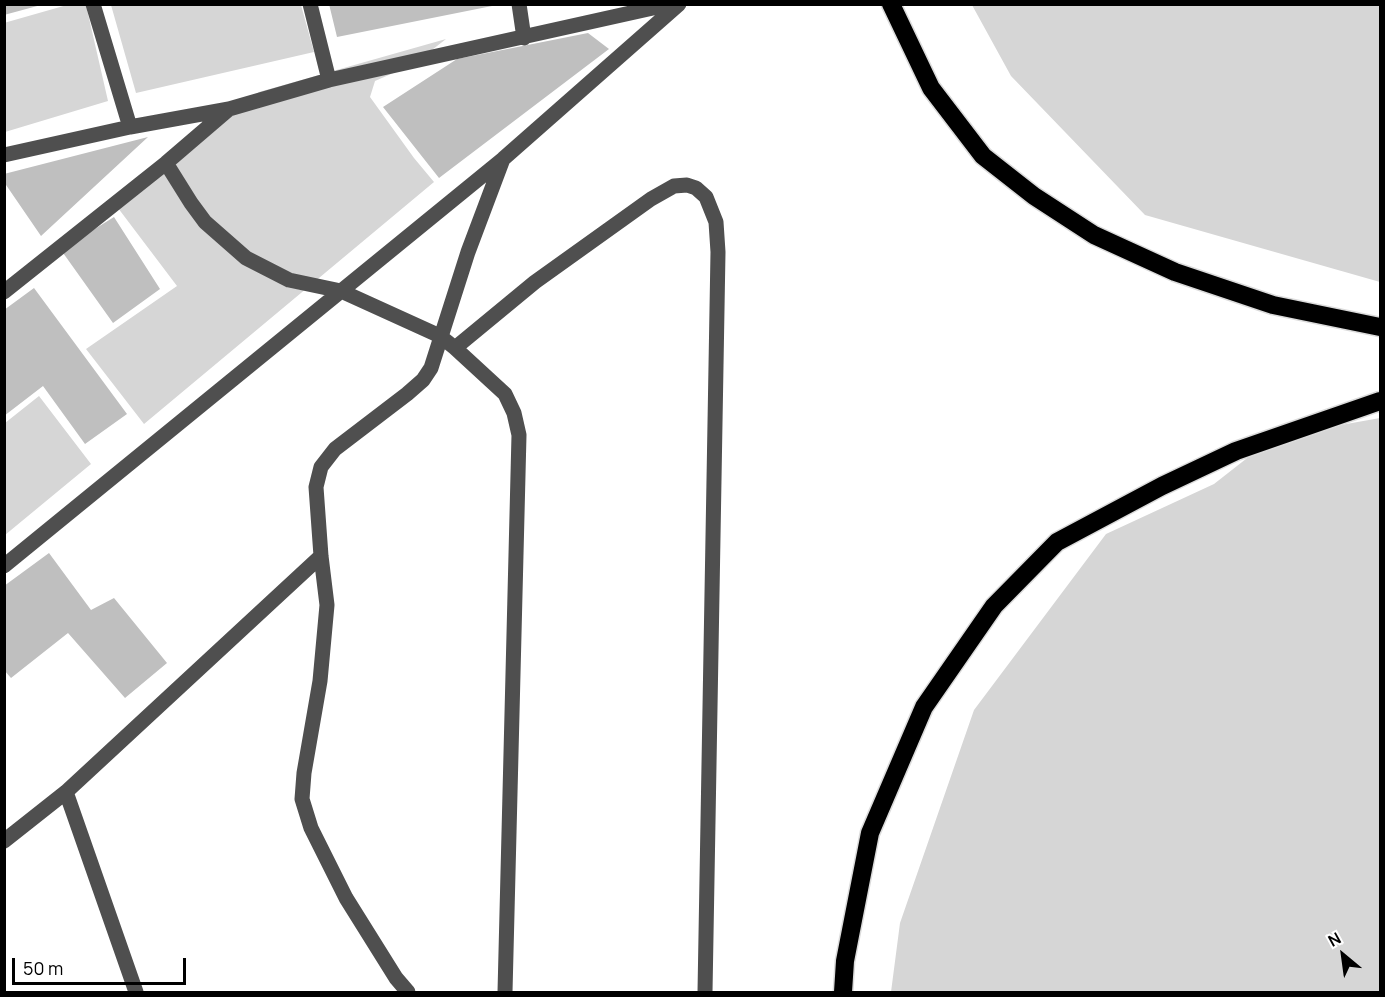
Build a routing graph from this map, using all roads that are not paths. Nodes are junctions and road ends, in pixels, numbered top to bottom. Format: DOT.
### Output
graph roads {
  1 [pos="93,4"];
  2 [pos="310,4"];
  3 [pos="519,4"];
  4 [pos="671,4"];
  5 [pos="679,4"];
  6 [pos="891,4"];
  7 [pos="524,38"];
  8 [pos="329,80"];
  9 [pos="229,109"];
  10 [pos="130,127"];
  11 [pos="4,155"];
  12 [pos="503,159"];
  13 [pos="166,163"];
  14 [pos="341,291"];
  15 [pos="4,292"];
  16 [pos="1380,327"];
  17 [pos="440,336"];
  18 [pos="456,348"];
  19 [pos="1380,401"];
  20 [pos="321,556"];
  21 [pos="4,566"];
  22 [pos="66,792"];
  23 [pos="4,841"];
  24 [pos="136,993"];
  25 [pos="408,993"];
  26 [pos="506,993"];
  27 [pos="705,993"];
  28 [pos="843,993"];
  1 -- 10 [label="street"];
  2 -- 8 [label="street"];
  3 -- 7 [label="street"];
  4 -- 7 [label="street"];
  5 -- 12 [label="street"];
  6 -- 16 [label="highway"];
  7 -- 8 [label="street"];
  8 -- 9 [label="street"];
  9 -- 10 [label="street"];
  9 -- 13 [label="street"];
  10 -- 11 [label="street"];
  12 -- 14 [label="street"];
  12 -- 17 [label="street"];
  13 -- 14 [label="street"];
  13 -- 15 [label="street"];
  14 -- 17 [label="street"];
  14 -- 21 [label="street"];
  17 -- 18 [label="street"];
  17 -- 20 [label="street"];
  18 -- 26 [label="street"];
  18 -- 27 [label="street"];
  19 -- 28 [label="highway"];
  20 -- 22 [label="street"];
  20 -- 25 [label="street"];
  22 -- 23 [label="street"];
  22 -- 24 [label="street"];
}
